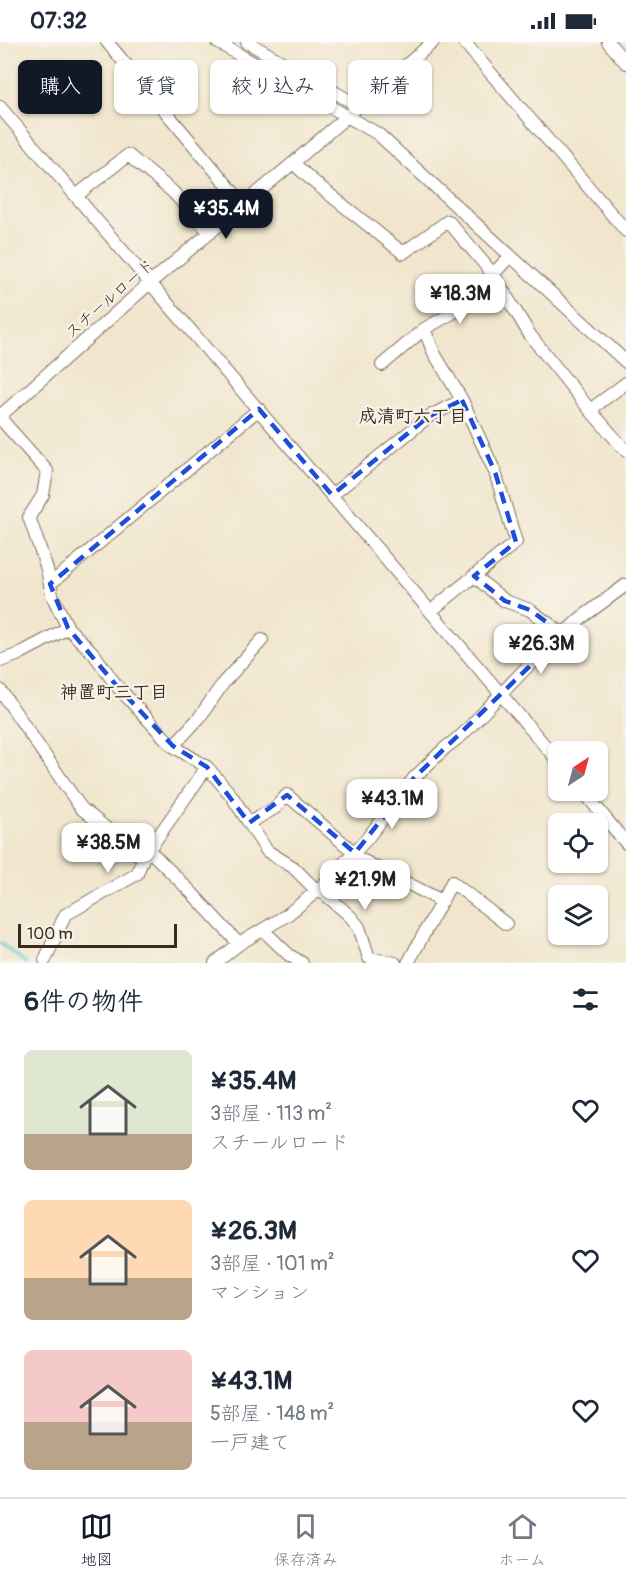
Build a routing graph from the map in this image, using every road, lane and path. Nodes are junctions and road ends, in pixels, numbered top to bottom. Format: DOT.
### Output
graph roads {
  1 [pos="107,42"];
  2 [pos="217,42"];
  3 [pos="247,42"];
  4 [pos="433,42"];
  5 [pos="464,42"];
  6 [pos="608,42"];
  7 [pos="411,60"];
  8 [pos="626,63"];
  9 [pos="348,100"];
  10 [pos="0,107"];
  11 [pos="350,114"];
  12 [pos="347,117"];
  13 [pos="293,163"];
  14 [pos="76,196"];
  15 [pos="244,205"];
  16 [pos="626,231"];
  17 [pos="210,233"];
  18 [pos="510,255"];
  19 [pos="493,274"];
  20 [pos="151,282"];
  21 [pos="424,329"];
  22 [pos="626,362"];
  23 [pos="382,365"];
  24 [pos="626,383"];
  25 [pos="462,400"];
  26 [pos="259,409"];
  27 [pos="590,410"];
  28 [pos="0,417"];
  29 [pos="626,451"];
  30 [pos="332,495"];
  31 [pos="474,576"];
  32 [pos="50,584"];
  33 [pos="626,585"];
  34 [pos="431,611"];
  35 [pos="68,628"];
  36 [pos="563,634"];
  37 [pos="262,640"];
  38 [pos="0,661"];
  39 [pos="0,690"];
  40 [pos="502,695"];
  41 [pos="173,746"];
  42 [pos="548,749"];
  43 [pos="207,767"];
  44 [pos="591,801"];
  45 [pos="249,823"];
  46 [pos="626,843"];
  47 [pos="146,854"];
  48 [pos="353,854"];
  49 [pos="317,891"];
  50 [pos="442,901"];
  51 [pos="506,924"];
  52 [pos="264,930"];
  53 [pos="239,944"];
  54 [pos="47,962"];
  55 [pos="215,963"];
  56 [pos="302,963"];
  57 [pos="395,963"];
  58 [pos="408,963"];
  1 -- 15 [label="street"];
  2 -- 12 [label="street"];
  3 -- 9 [label="street"];
  4 -- 7 [label="street, スチールロード"];
  5 -- 16 [label="street"];
  6 -- 8 [label="street"];
  10 -- 14 [label="street"];
  11 -- 12 [label="street, スチールロード"];
  12 -- 13 [label="street, スチールロード"];
  12 -- 18 [label="street"];
  13 -- 15 [label="street, スチールロード"];
  13 -- 19 [label="street"];
  14 -- 17 [label="street"];
  14 -- 20 [label="street"];
  15 -- 17 [label="street, スチールロード"];
  17 -- 20 [label="street, スチールロード"];
  18 -- 19 [label="street"];
  18 -- 22 [label="street"];
  19 -- 21 [label="street"];
  19 -- 27 [label="street"];
  20 -- 26 [label="street"];
  20 -- 28 [label="street, スチールロード"];
  21 -- 23 [label="street"];
  21 -- 25 [label="street"];
  24 -- 27 [label="street"];
  25 -- 30 [label="street"];
  25 -- 31 [label="street"];
  26 -- 30 [label="street"];
  26 -- 32 [label="street"];
  27 -- 29 [label="street"];
  28 -- 32 [label="street"];
  30 -- 34 [label="street"];
  31 -- 34 [label="street"];
  31 -- 36 [label="street"];
  32 -- 35 [label="street"];
  33 -- 36 [label="street"];
  34 -- 40 [label="street"];
  35 -- 38 [label="street"];
  35 -- 41 [label="street"];
  36 -- 40 [label="street"];
  37 -- 41 [label="street"];
  39 -- 47 [label="street"];
  40 -- 42 [label="street"];
  40 -- 48 [label="street"];
  41 -- 43 [label="street"];
  43 -- 45 [label="street"];
  43 -- 47 [label="street"];
  44 -- 46 [label="street"];
  45 -- 48 [label="street"];
  45 -- 49 [label="street"];
  47 -- 53 [label="street"];
  47 -- 54 [label="street"];
  48 -- 49 [label="street"];
  48 -- 50 [label="street"];
  49 -- 52 [label="street"];
  49 -- 57 [label="street"];
  50 -- 51 [label="street"];
  50 -- 58 [label="street"];
  52 -- 53 [label="street"];
  52 -- 56 [label="street"];
  53 -- 55 [label="street"];
}
